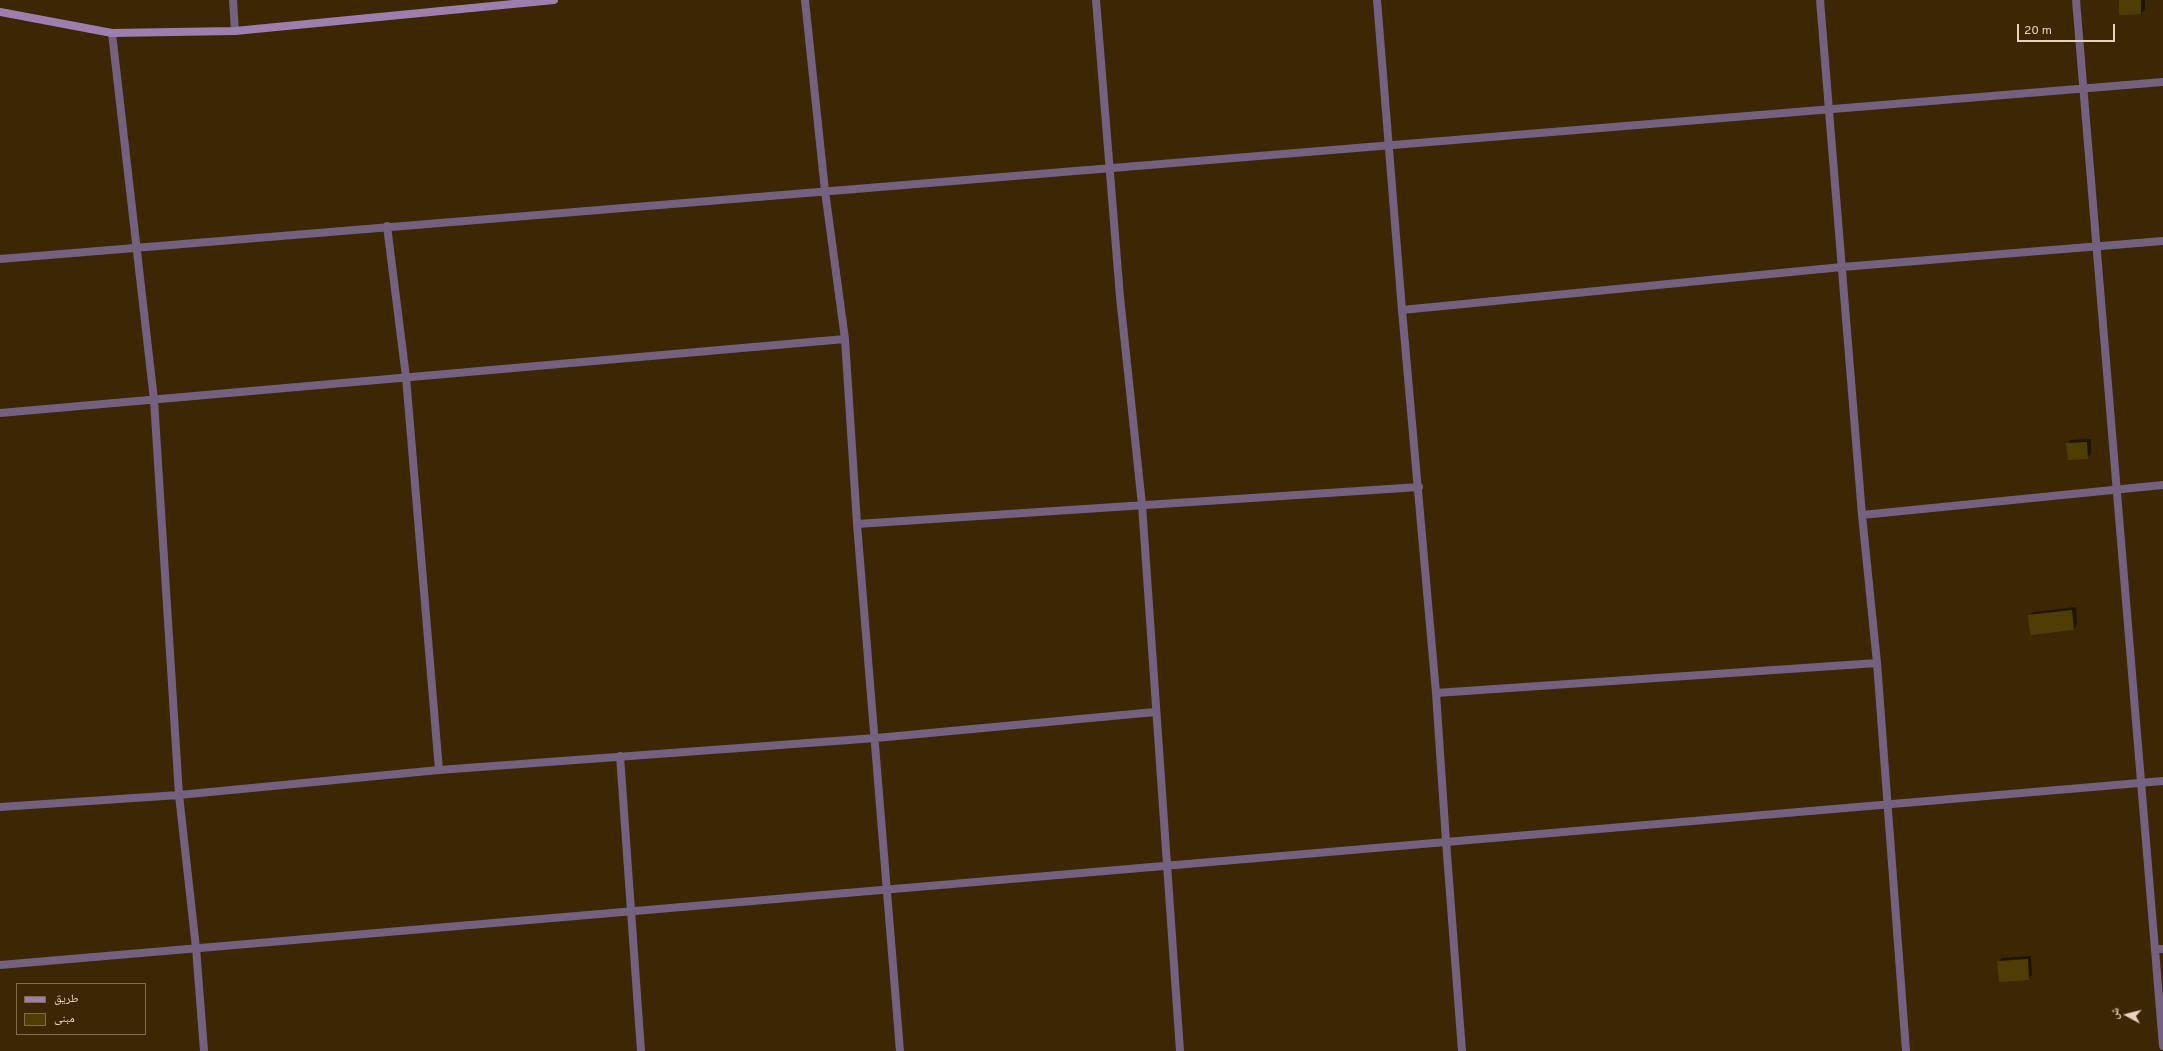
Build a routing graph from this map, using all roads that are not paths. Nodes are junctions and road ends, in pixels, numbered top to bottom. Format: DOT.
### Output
graph roads {
  1 [pos="232,0"];
  2 [pos="554,0"];
  3 [pos="805,0"];
  4 [pos="1096,0"];
  5 [pos="1377,0"];
  6 [pos="1820,0"];
  7 [pos="2076,0"];
  8 [pos="0,12"];
  9 [pos="235,31"];
  10 [pos="112,33"];
  11 [pos="2163,82"];
  12 [pos="2084,89"];
  13 [pos="1829,109"];
  14 [pos="1389,145"];
  15 [pos="1110,168"];
  16 [pos="824,191"];
  17 [pos="388,226"];
  18 [pos="2163,241"];
  19 [pos="2097,247"];
  20 [pos="136,248"];
  21 [pos="0,259"];
  22 [pos="1842,267"];
  23 [pos="1402,310"];
  24 [pos="845,339"];
  25 [pos="406,377"];
  26 [pos="154,400"];
  27 [pos="0,413"];
  28 [pos="2163,485"];
  29 [pos="1419,487"];
  30 [pos="2117,489"];
  31 [pos="1142,505"];
  32 [pos="1862,515"];
  33 [pos="857,524"];
  34 [pos="1877,663"];
  35 [pos="1436,693"];
  36 [pos="1155,712"];
  37 [pos="876,738"];
  38 [pos="620,756"];
  39 [pos="439,770"];
  40 [pos="2163,781"];
  41 [pos="2141,782"];
  42 [pos="179,795"];
  43 [pos="1886,804"];
  44 [pos="0,808"];
  45 [pos="1446,841"];
  46 [pos="1166,865"];
  47 [pos="887,889"];
  48 [pos="631,911"];
  49 [pos="196,948"];
  50 [pos="2159,949"];
  51 [pos="0,965"];
  52 [pos="2163,1046"];
  53 [pos="204,1051"];
  54 [pos="641,1051"];
  55 [pos="900,1051"];
  56 [pos="1180,1051"];
  57 [pos="1462,1051"];
  58 [pos="1906,1051"];
  1 -- 9 [label="street"];
  2 -- 9 [label="main road"];
  3 -- 16 [label="street"];
  4 -- 15 [label="street"];
  5 -- 14 [label="street"];
  6 -- 13 [label="street"];
  7 -- 12 [label="street"];
  8 -- 10 [label="main road"];
  9 -- 10 [label="main road"];
  10 -- 20 [label="street"];
  11 -- 12 [label="street"];
  12 -- 13 [label="street"];
  12 -- 19 [label="street"];
  13 -- 14 [label="street"];
  13 -- 22 [label="street"];
  14 -- 15 [label="street"];
  14 -- 23 [label="street"];
  15 -- 16 [label="street"];
  15 -- 31 [label="street"];
  16 -- 17 [label="street"];
  16 -- 24 [label="street"];
  17 -- 20 [label="street"];
  17 -- 25 [label="street"];
  18 -- 19 [label="street"];
  19 -- 22 [label="street"];
  19 -- 30 [label="street"];
  20 -- 21 [label="street"];
  20 -- 26 [label="street"];
  22 -- 23 [label="street"];
  22 -- 32 [label="street"];
  23 -- 29 [label="street"];
  24 -- 25 [label="street"];
  24 -- 33 [label="street"];
  25 -- 26 [label="street"];
  25 -- 39 [label="street"];
  26 -- 27 [label="street"];
  26 -- 42 [label="street"];
  28 -- 30 [label="street"];
  29 -- 31 [label="street"];
  29 -- 35 [label="street"];
  30 -- 32 [label="street"];
  30 -- 41 [label="street"];
  31 -- 33 [label="street"];
  31 -- 36 [label="street"];
  32 -- 34 [label="street"];
  33 -- 37 [label="street"];
  34 -- 35 [label="street"];
  34 -- 43 [label="street"];
  35 -- 45 [label="street"];
  36 -- 37 [label="street"];
  36 -- 46 [label="street"];
  37 -- 38 [label="street"];
  37 -- 47 [label="street"];
  38 -- 39 [label="street"];
  38 -- 48 [label="street"];
  39 -- 42 [label="street"];
  40 -- 41 [label="street"];
  41 -- 43 [label="street"];
  41 -- 50 [label="street"];
  42 -- 44 [label="street"];
  42 -- 49 [label="street"];
  43 -- 45 [label="street"];
  43 -- 58 [label="street"];
  45 -- 46 [label="street"];
  45 -- 57 [label="street"];
  46 -- 47 [label="street"];
  46 -- 56 [label="street"];
  47 -- 48 [label="street"];
  47 -- 55 [label="street"];
  48 -- 49 [label="street"];
  48 -- 54 [label="street"];
  49 -- 51 [label="street"];
  49 -- 53 [label="street"];
  50 -- 52 [label="street"];
}
